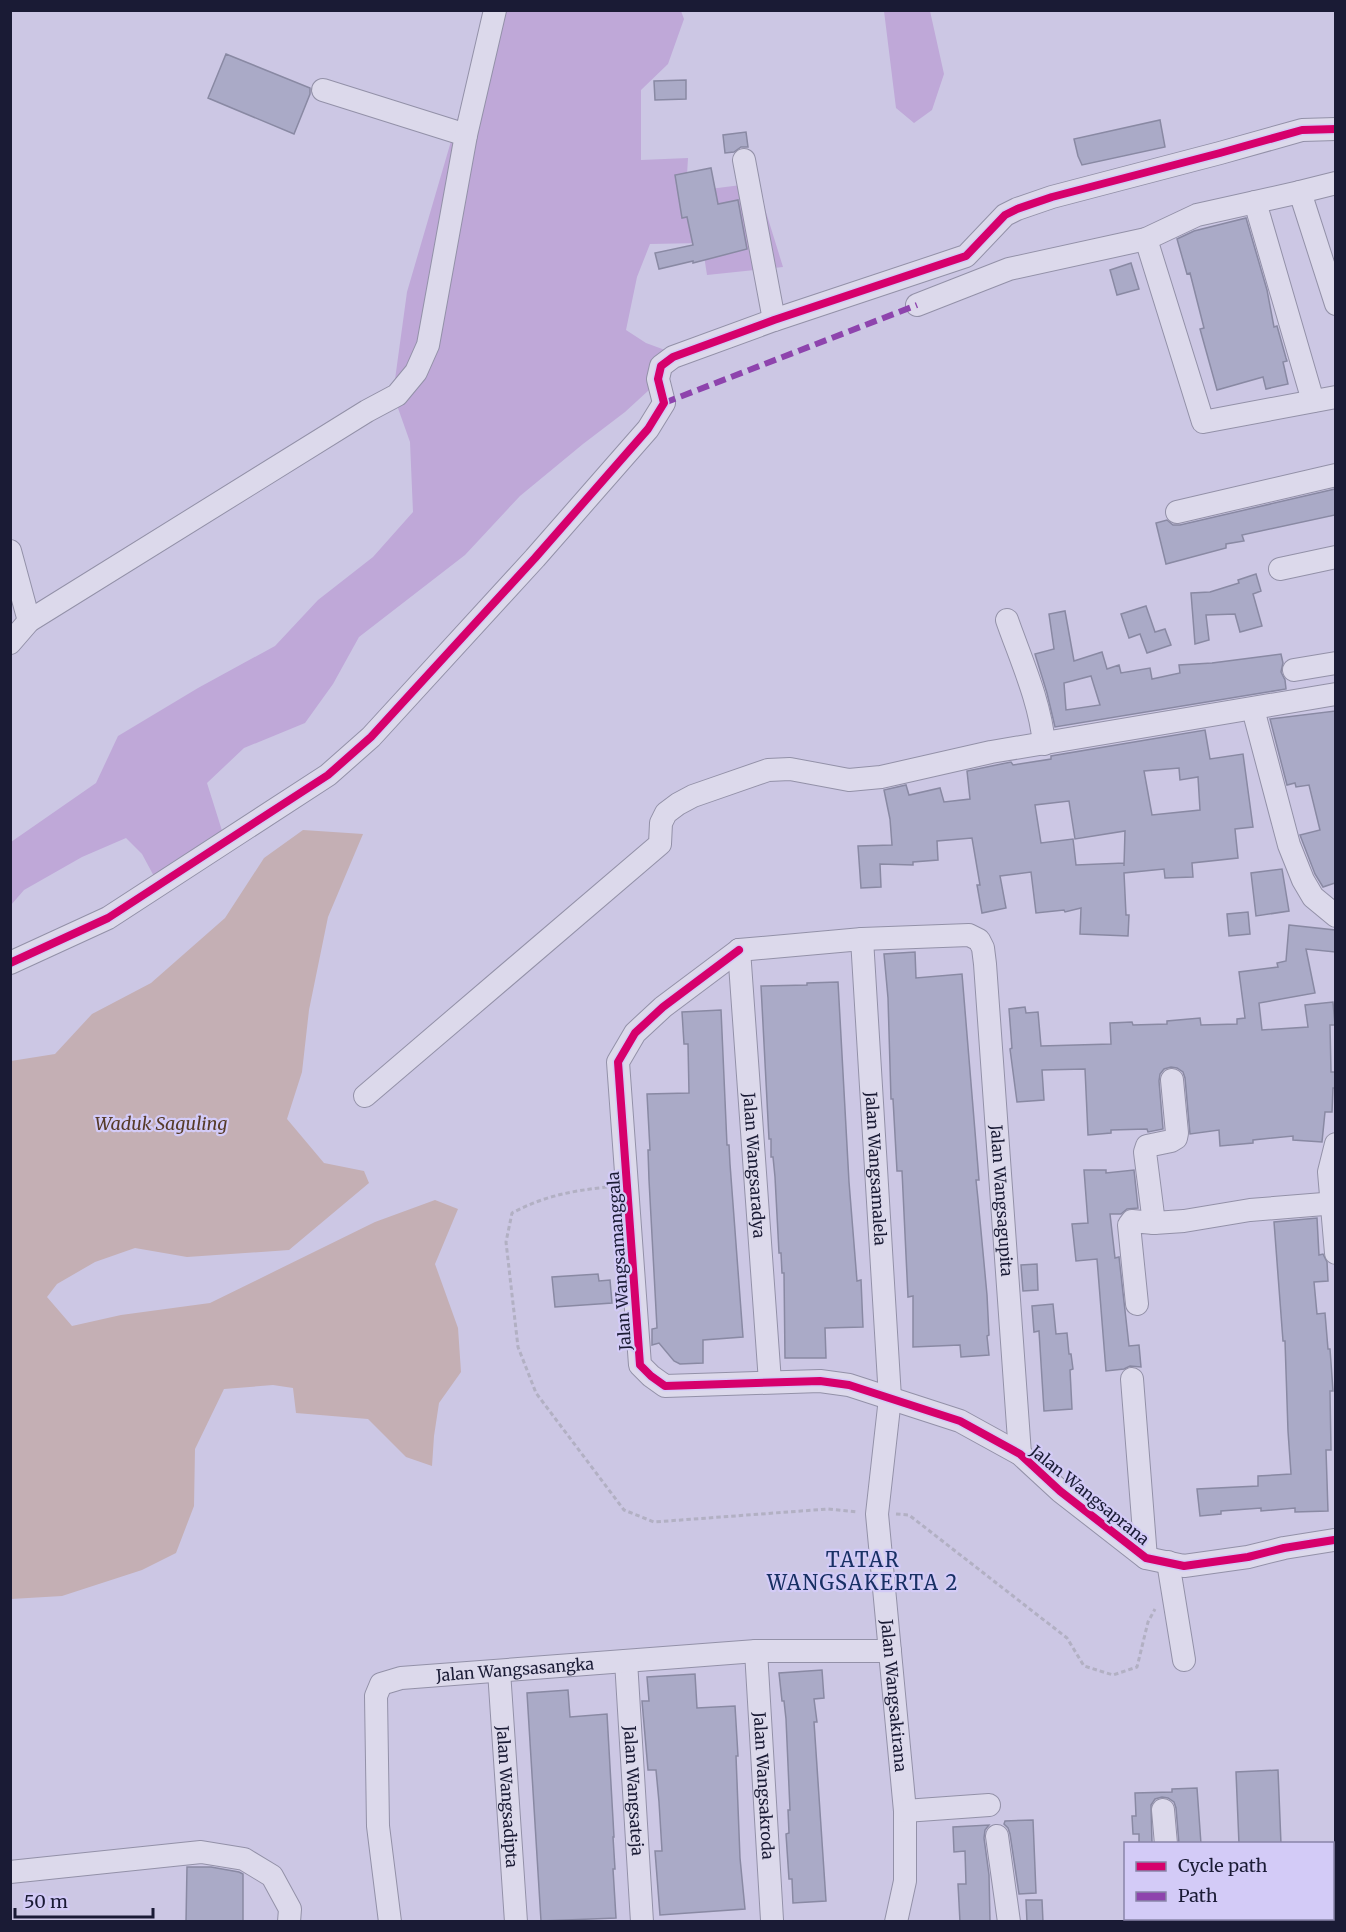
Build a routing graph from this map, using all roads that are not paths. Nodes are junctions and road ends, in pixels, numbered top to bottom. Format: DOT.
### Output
graph roads {
  1 [pos="495,10"];
  2 [pos="323,90"];
  3 [pos="1335,129"];
  4 [pos="466,135"];
  5 [pos="744,160"];
  6 [pos="1335,183"];
  7 [pos="1300,192"];
  8 [pos="1255,202"];
  9 [pos="1146,239"];
  10 [pos="1335,304"];
  11 [pos="917,305"];
  12 [pos="774,320"];
  13 [pos="1335,397"];
  14 [pos="1313,401"];
  15 [pos="1335,475"];
  16 [pos="1177,512"];
  17 [pos="10,551"];
  18 [pos="1335,557"];
  19 [pos="1280,569"];
  20 [pos="1007,620"];
  21 [pos="29,621"];
  22 [pos="10,643"];
  23 [pos="1335,663"];
  24 [pos="1294,670"];
  25 [pos="1335,694"];
  26 [pos="1253,709"];
  27 [pos="1044,744"];
  28 [pos="1335,916"];
  29 [pos="862,939"];
  30 [pos="739,950"];
  31 [pos="10,963"];
  32 [pos="1172,1080"];
  33 [pos="364,1096"];
  34 [pos="1335,1144"];
  35 [pos="1333,1203"];
  36 [pos="1154,1223"];
  37 [pos="1335,1253"];
  38 [pos="1137,1304"];
  39 [pos="1132,1379"];
  40 [pos="770,1382"];
  41 [pos="890,1398"];
  42 [pos="1020,1454"];
  43 [pos="1331,1542"];
  44 [pos="1146,1558"];
  45 [pos="1169,1572"];
  46 [pos="756,1651"];
  47 [pos="890,1651"];
  48 [pos="1184,1660"];
  49 [pos="626,1661"];
  50 [pos="499,1671"];
  51 [pos="989,1805"];
  52 [pos="1163,1810"];
  53 [pos="905,1811"];
  54 [pos="997,1836"];
  55 [pos="1166,1842"];
  56 [pos="10,1872"];
  57 [pos="772,1920"];
  58 [pos="1316,1920"];
  59 [pos="289,1922"];
  60 [pos="390,1922"];
  61 [pos="516,1922"];
  62 [pos="642,1922"];
  63 [pos="896,1922"];
  64 [pos="1009,1922"];
  65 [pos="1278,1922"];
  1 -- 4 [label="street"];
  2 -- 4 [label="street"];
  3 -- 12 [label="street"];
  4 -- 21 [label="street"];
  5 -- 12 [label="street"];
  6 -- 7 [label="street"];
  7 -- 8 [label="street"];
  7 -- 10 [label="street"];
  8 -- 9 [label="street"];
  8 -- 14 [label="street"];
  9 -- 11 [label="street"];
  9 -- 14 [label="street"];
  12 -- 31 [label="street"];
  13 -- 14 [label="street"];
  15 -- 16 [label="street"];
  17 -- 21 [label="street"];
  18 -- 19 [label="street"];
  20 -- 27 [label="street"];
  21 -- 22 [label="street"];
  23 -- 24 [label="street"];
  25 -- 26 [label="street"];
  26 -- 27 [label="street"];
  26 -- 28 [label="street"];
  27 -- 33 [label="street"];
  29 -- 30 [label="street"];
  29 -- 41 [label="street, Jalan Wangsamalela"];
  29 -- 42 [label="street, Jalan Wangsagupita"];
  30 -- 40 [label="street, Jalan Wangsaradya"];
  30 -- 40 [label="street, Jalan Wangsamanggala"];
  32 -- 36 [label="street"];
  34 -- 35 [label="street"];
  35 -- 36 [label="street"];
  35 -- 37 [label="street"];
  36 -- 38 [label="street"];
  39 -- 44 [label="street"];
  40 -- 41 [label="street, Jalan Wangsamanggala"];
  41 -- 42 [label="street, Jalan Wangsaprana"];
  41 -- 47 [label="street, Jalan Wangsakirana"];
  42 -- 44 [label="street, Jalan Wangsaprana"];
  43 -- 45 [label="street, Jalan Wangsaprana"];
  44 -- 45 [label="street, Jalan Wangsaprana"];
  45 -- 48 [label="street"];
  46 -- 47 [label="street, Jalan Wangsasangka"];
  46 -- 49 [label="street, Jalan Wangsasangka"];
  46 -- 57 [label="street, Jalan Wangsakroda"];
  47 -- 53 [label="street, Jalan Wangsakirana"];
  49 -- 50 [label="street, Jalan Wangsasangka"];
  49 -- 62 [label="street, Jalan Wangsateja"];
  50 -- 60 [label="street, Jalan Wangsasangka"];
  50 -- 61 [label="street, Jalan Wangsadipta"];
  51 -- 53 [label="street"];
  52 -- 55 [label="street"];
  53 -- 63 [label="street, Jalan Wangsakirana"];
  54 -- 64 [label="street"];
  56 -- 59 [label="street"];
  58 -- 65 [label="street"];
}
